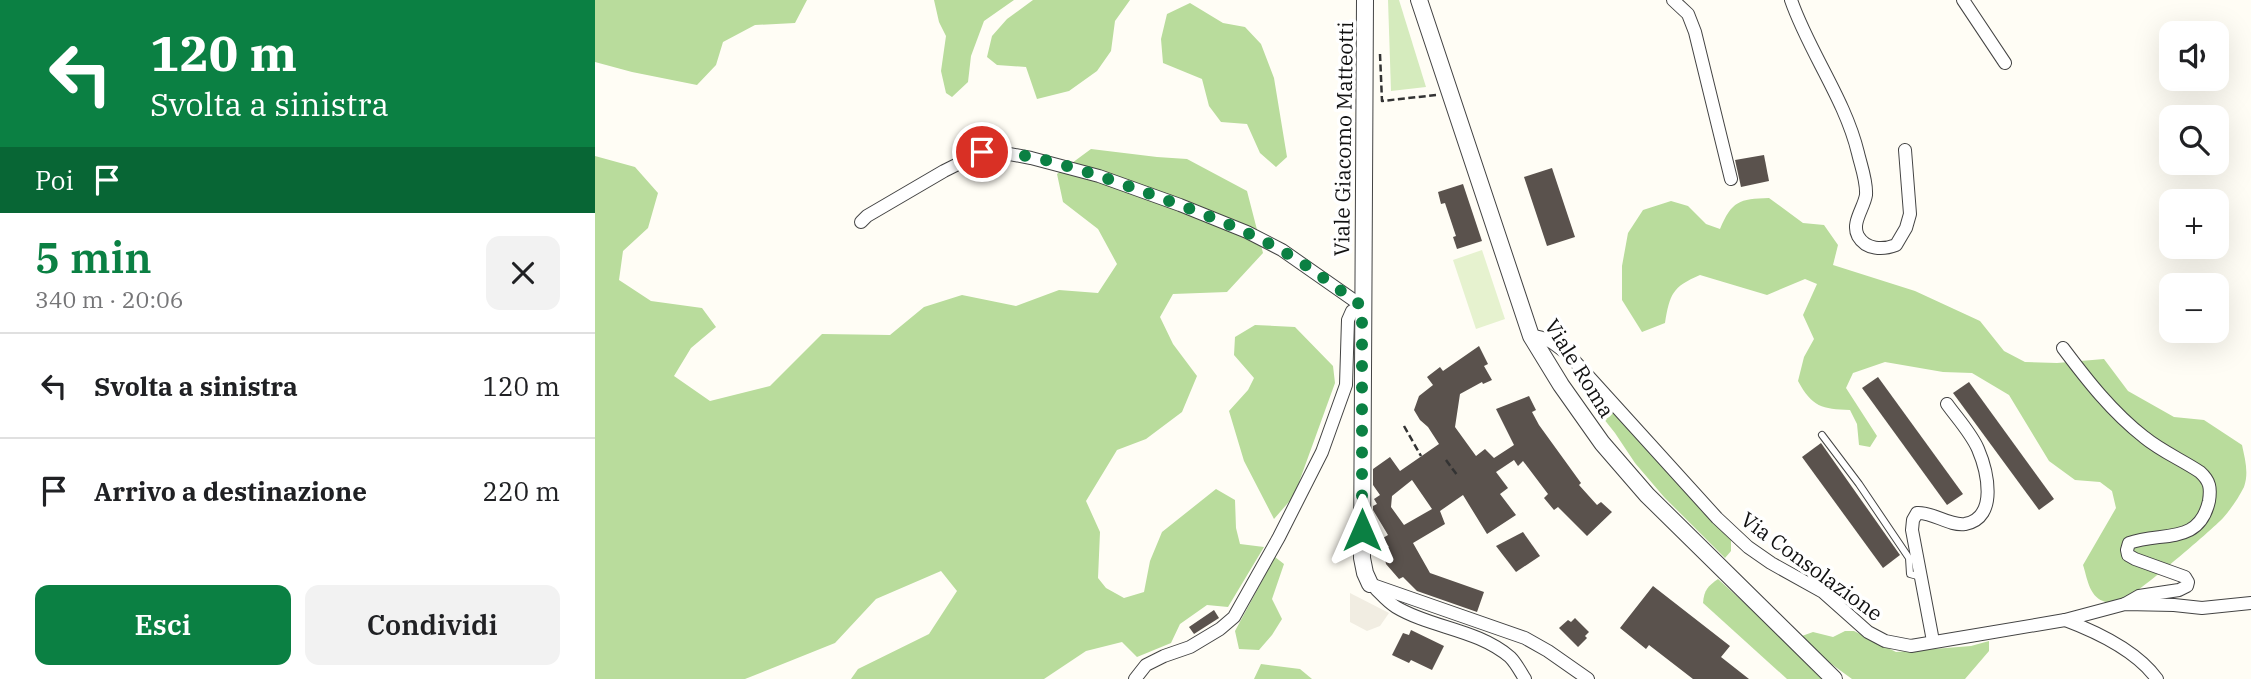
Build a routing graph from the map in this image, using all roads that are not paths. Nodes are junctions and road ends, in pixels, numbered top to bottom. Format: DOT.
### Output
graph roads {
  1 [pos="1365,0"];
  2 [pos="1419,0"];
  3 [pos="1674,0"];
  4 [pos="1791,0"];
  5 [pos="1963,0"];
  6 [pos="2005,63"];
  7 [pos="1905,150"];
  8 [pos="1731,179"];
  9 [pos="861,222"];
  10 [pos="1362,306"];
  11 [pos="1531,336"];
  12 [pos="2063,348"];
  13 [pos="1947,404"];
  14 [pos="1822,435"];
  15 [pos="1921,577"];
  16 [pos="1370,584"];
  17 [pos="2251,603"];
  18 [pos="2125,604"];
  19 [pos="2064,620"];
  20 [pos="1933,641"];
  21 [pos="1135,679"];
  22 [pos="1525,679"];
  23 [pos="1588,679"];
  24 [pos="1834,679"];
  25 [pos="2157,679"];
  1 -- 10 [label="street, Viale Giacomo Matteotti"];
  2 -- 11 [label="street, Viale Roma"];
  3 -- 8 [label="street"];
  4 -- 7 [label="street"];
  5 -- 6 [label="street"];
  9 -- 10 [label="street"];
  10 -- 16 [label="street, Viale Giacomo Matteotti"];
  10 -- 21 [label="street"];
  11 -- 20 [label="street, Via Consolazione"];
  11 -- 24 [label="street, Viale Roma"];
  12 -- 18 [label="street"];
  13 -- 15 [label="street"];
  14 -- 15 [label="lane"];
  15 -- 20 [label="street"];
  16 -- 22 [label="street"];
  16 -- 23 [label="street"];
  17 -- 18 [label="street"];
  18 -- 19 [label="street, Via Consolazione"];
  19 -- 20 [label="street, Via Consolazione"];
  19 -- 25 [label="street"];
}
